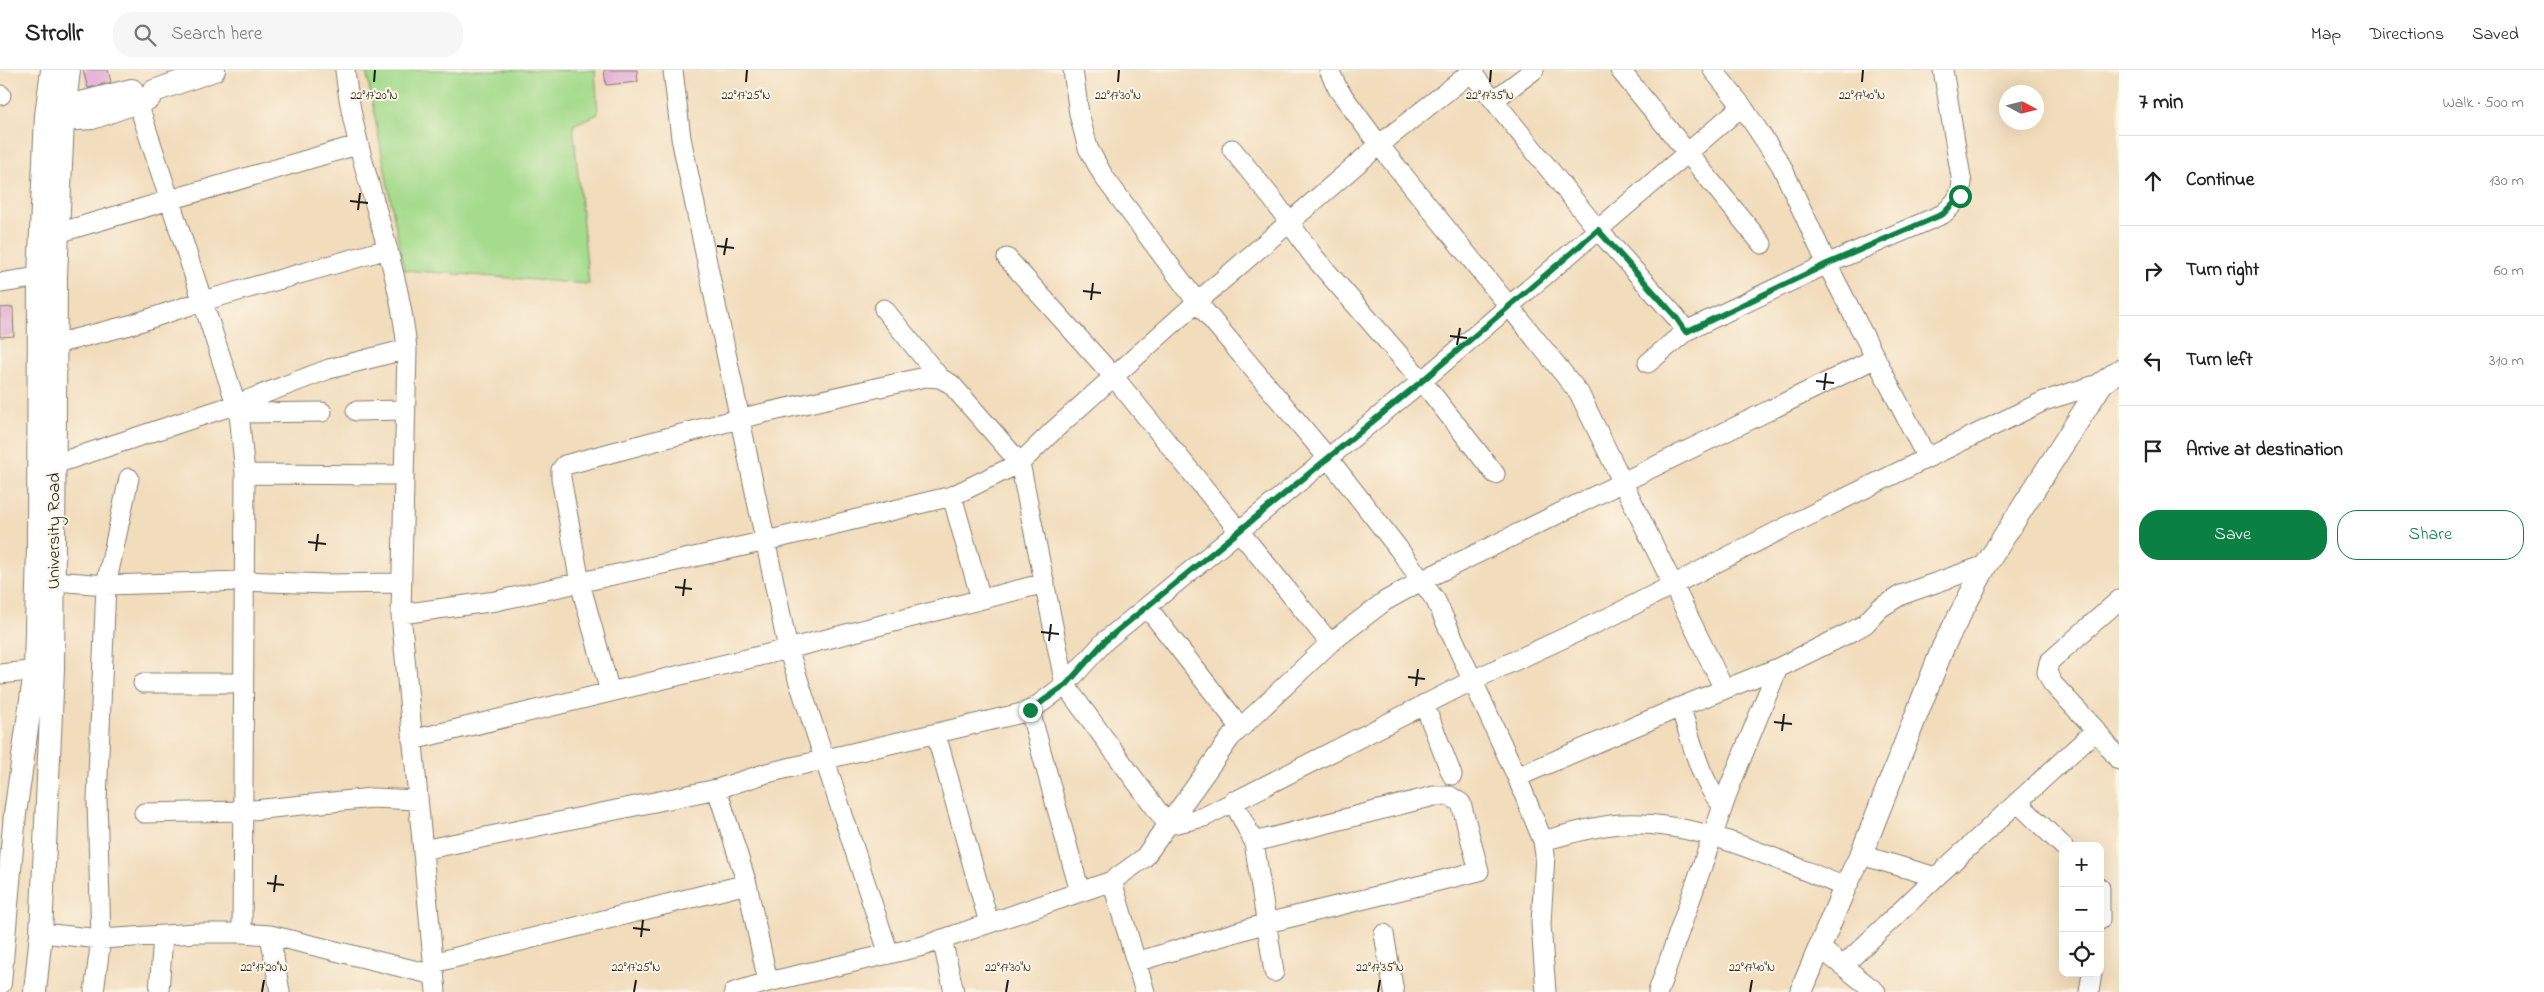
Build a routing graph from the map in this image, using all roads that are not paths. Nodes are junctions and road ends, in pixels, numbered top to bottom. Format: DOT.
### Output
graph roads {
  1 [pos="52,70"];
  2 [pos="69,70"];
  3 [pos="214,70"];
  4 [pos="345,70"];
  5 [pos="673,70"];
  6 [pos="1073,70"];
  7 [pos="1330,70"];
  8 [pos="1534,70"];
  9 [pos="1620,70"];
  10 [pos="1713,70"];
  11 [pos="1942,70"];
  12 [pos="1473,71"];
  13 [pos="146,97"];
  14 [pos="1494,100"];
  15 [pos="1742,106"];
  16 [pos="55,112"];
  17 [pos="358,145"];
  18 [pos="1379,145"];
  19 [pos="1232,149"];
  20 [pos="1689,152"];
  21 [pos="169,200"];
  22 [pos="1289,223"];
  23 [pos="1598,230"];
  24 [pos="58,233"];
  25 [pos="1762,244"];
  26 [pos="388,249"];
  27 [pos="1006,258"];
  28 [pos="1827,264"];
  29 [pos="39,277"];
  30 [pos="0,283"];
  31 [pos="203,301"];
  32 [pos="1197,302"];
  33 [pos="1508,305"];
  34 [pos="884,309"];
  35 [pos="1686,332"];
  36 [pos="55,344"];
  37 [pos="407,349"];
  38 [pos="1876,358"];
  39 [pos="1648,363"];
  40 [pos="1114,376"];
  41 [pos="2110,377"];
  42 [pos="940,378"];
  43 [pos="1422,381"];
  44 [pos="238,408"];
  45 [pos="405,410"];
  46 [pos="356,411"];
  47 [pos="322,412"];
  48 [pos="742,418"];
  49 [pos="1328,458"];
  50 [pos="1927,458"];
  51 [pos="1020,463"];
  52 [pos="55,464"];
  53 [pos="245,474"];
  54 [pos="1495,474"];
  55 [pos="404,475"];
  56 [pos="129,478"];
  57 [pos="1623,483"];
  58 [pos="952,496"];
  59 [pos="1238,531"];
  60 [pos="766,542"];
  61 [pos="1986,565"];
  62 [pos="55,581"];
  63 [pos="1421,581"];
  64 [pos="243,582"];
  65 [pos="1045,582"];
  66 [pos="400,583"];
  67 [pos="580,583"];
  68 [pos="106,585"];
  69 [pos="1674,585"];
  70 [pos="981,599"];
  71 [pos="2119,600"];
  72 [pos="1147,607"];
  73 [pos="401,614"];
  74 [pos="1330,643"];
  75 [pos="788,649"];
  76 [pos="1778,668"];
  77 [pos="44,670"];
  78 [pos="0,674"];
  79 [pos="1473,680"];
  80 [pos="143,683"];
  81 [pos="243,683"];
  82 [pos="1066,685"];
  83 [pos="1724,689"];
  84 [pos="610,692"];
  85 [pos="1424,704"];
  86 [pos="1680,707"];
  87 [pos="1030,710"];
  88 [pos="1241,728"];
  89 [pos="2096,730"];
  90 [pos="936,734"];
  91 [pos="412,740"];
  92 [pos="2119,759"];
  93 [pos="824,760"];
  94 [pos="1452,776"];
  95 [pos="1517,776"];
  96 [pos="717,788"];
  97 [pos="418,800"];
  98 [pos="1233,801"];
  99 [pos="2018,802"];
  100 [pos="1723,806"];
  101 [pos="243,810"];
  102 [pos="144,813"];
  103 [pos="1168,825"];
  104 [pos="1712,835"];
  105 [pos="1543,841"];
  106 [pos="1254,842"];
  107 [pos="2059,842"];
  108 [pos="423,850"];
  109 [pos="1861,855"];
  110 [pos="1936,877"];
  111 [pos="1112,881"];
  112 [pos="747,884"];
  113 [pos="1845,887"];
  114 [pos="1080,892"];
  115 [pos="1267,922"];
  116 [pos="989,923"];
  117 [pos="41,933"];
  118 [pos="242,933"];
  119 [pos="1384,934"];
  120 [pos="270,935"];
  121 [pos="163,936"];
  122 [pos="101,939"];
  123 [pos="942,940"];
  124 [pos="1820,948"];
  125 [pos="889,954"];
  126 [pos="1136,962"];
  127 [pos="1843,966"];
  128 [pos="1274,972"];
  129 [pos="434,977"];
  130 [pos="2091,977"];
  131 [pos="768,982"];
  132 [pos="0,983"];
  133 [pos="35,992"];
  134 [pos="94,992"];
  135 [pos="158,992"];
  136 [pos="280,992"];
  137 [pos="734,992"];
  138 [pos="954,992"];
  139 [pos="1145,992"];
  140 [pos="1394,992"];
  141 [pos="1546,992"];
  142 [pos="1658,992"];
  143 [pos="1801,992"];
  144 [pos="1876,992"];
  145 [pos="2089,992"];
  1 -- 16 [label="street, University Road"];
  2 -- 16 [label="street, University Road"];
  3 -- 13 [label="street"];
  4 -- 17 [label="street"];
  5 -- 48 [label="street"];
  6 -- 32 [label="street"];
  7 -- 18 [label="street"];
  8 -- 14 [label="street"];
  9 -- 20 [label="street"];
  10 -- 15 [label="street"];
  11 -- 28 [label="street"];
  12 -- 14 [label="street"];
  12 -- 18 [label="street"];
  13 -- 16 [label="street"];
  13 -- 21 [label="street"];
  14 -- 23 [label="street"];
  15 -- 20 [label="street"];
  15 -- 28 [label="street"];
  16 -- 24 [label="street, University Road"];
  16 -- 29 [label="street, University Road"];
  17 -- 21 [label="street"];
  17 -- 26 [label="street"];
  18 -- 22 [label="street"];
  18 -- 33 [label="street"];
  19 -- 22 [label="street"];
  20 -- 23 [label="street"];
  20 -- 25 [label="street"];
  21 -- 24 [label="street"];
  21 -- 31 [label="street"];
  22 -- 32 [label="street"];
  22 -- 43 [label="street"];
  23 -- 33 [label="street"];
  23 -- 35 [label="street"];
  24 -- 36 [label="street, University Road"];
  26 -- 31 [label="street"];
  26 -- 37 [label="street"];
  27 -- 40 [label="street"];
  28 -- 35 [label="street"];
  28 -- 38 [label="street"];
  29 -- 30 [label="street"];
  29 -- 77 [label="street, University Road"];
  31 -- 36 [label="street"];
  31 -- 44 [label="street"];
  32 -- 40 [label="street"];
  32 -- 49 [label="street"];
  33 -- 43 [label="street"];
  33 -- 57 [label="street"];
  34 -- 42 [label="street"];
  35 -- 39 [label="street"];
  36 -- 52 [label="street, University Road"];
  37 -- 44 [label="street"];
  37 -- 45 [label="street"];
  38 -- 50 [label="street"];
  38 -- 57 [label="street"];
  40 -- 51 [label="street"];
  40 -- 59 [label="street"];
  41 -- 50 [label="street"];
  41 -- 61 [label="street"];
  42 -- 48 [label="street"];
  42 -- 51 [label="street"];
  43 -- 49 [label="street"];
  43 -- 54 [label="street"];
  44 -- 47 [label="street"];
  44 -- 52 [label="street"];
  44 -- 53 [label="street"];
  45 -- 46 [label="street"];
  45 -- 55 [label="street"];
  48 -- 60 [label="street"];
  48 -- 67 [label="street"];
  49 -- 59 [label="street"];
  49 -- 63 [label="street"];
  50 -- 69 [label="street"];
  51 -- 58 [label="street"];
  51 -- 65 [label="street"];
  52 -- 62 [label="street, University Road"];
  53 -- 55 [label="street"];
  53 -- 64 [label="street"];
  55 -- 66 [label="street"];
  56 -- 68 [label="street"];
  57 -- 63 [label="street"];
  57 -- 69 [label="street"];
  58 -- 60 [label="street"];
  58 -- 70 [label="street"];
  59 -- 72 [label="street"];
  59 -- 74 [label="street"];
  60 -- 67 [label="street"];
  60 -- 75 [label="street"];
  61 -- 76 [label="street"];
  61 -- 109 [label="street"];
  62 -- 68 [label="street"];
  62 -- 77 [label="street, University Road"];
  63 -- 74 [label="street"];
  63 -- 79 [label="street"];
  64 -- 66 [label="street"];
  64 -- 68 [label="street"];
  64 -- 81 [label="street"];
  65 -- 70 [label="street"];
  65 -- 82 [label="street"];
  66 -- 73 [label="street"];
  67 -- 73 [label="street"];
  67 -- 84 [label="street"];
  68 -- 122 [label="street"];
  69 -- 79 [label="street"];
  69 -- 83 [label="street"];
  70 -- 75 [label="street"];
  71 -- 89 [label="street"];
  72 -- 82 [label="street"];
  72 -- 88 [label="street"];
  73 -- 91 [label="street"];
  74 -- 88 [label="street"];
  75 -- 84 [label="street"];
  75 -- 93 [label="street"];
  76 -- 83 [label="street"];
  76 -- 100 [label="street"];
  77 -- 78 [label="street"];
  77 -- 117 [label="street, University Road"];
  77 -- 132 [label="street, University Road"];
  79 -- 85 [label="street"];
  79 -- 95 [label="street"];
  80 -- 81 [label="street"];
  81 -- 101 [label="street"];
  82 -- 87 [label="street"];
  82 -- 103 [label="street"];
  83 -- 86 [label="street"];
  84 -- 91 [label="street"];
  85 -- 94 [label="street"];
  85 -- 98 [label="street"];
  86 -- 95 [label="street"];
  86 -- 100 [label="street"];
  87 -- 90 [label="street"];
  87 -- 114 [label="street"];
  88 -- 103 [label="street"];
  89 -- 92 [label="street"];
  89 -- 99 [label="street"];
  90 -- 93 [label="street"];
  90 -- 116 [label="street"];
  91 -- 97 [label="street"];
  93 -- 96 [label="street"];
  93 -- 125 [label="street"];
  95 -- 105 [label="street"];
  96 -- 108 [label="street"];
  96 -- 112 [label="street"];
  97 -- 101 [label="street"];
  97 -- 108 [label="street"];
  98 -- 103 [label="street"];
  98 -- 106 [label="street"];
  99 -- 107 [label="street"];
  99 -- 110 [label="street"];
  100 -- 104 [label="street"];
  101 -- 102 [label="street"];
  101 -- 118 [label="street"];
  103 -- 111 [label="street"];
  104 -- 105 [label="street"];
  104 -- 113 [label="street"];
  104 -- 142 [label="street"];
  105 -- 141 [label="street"];
  106 -- 115 [label="street"];
  106 -- 115 [label="street"];
  108 -- 129 [label="street"];
  109 -- 110 [label="street"];
  109 -- 113 [label="street"];
  110 -- 127 [label="street"];
  111 -- 114 [label="street"];
  111 -- 126 [label="street"];
  112 -- 129 [label="street"];
  112 -- 131 [label="street"];
  113 -- 124 [label="street"];
  114 -- 116 [label="street"];
  115 -- 126 [label="street"];
  115 -- 128 [label="street"];
  116 -- 123 [label="street"];
  117 -- 122 [label="street"];
  117 -- 133 [label="street, University Road"];
  118 -- 120 [label="street"];
  118 -- 121 [label="street"];
  119 -- 140 [label="street"];
  120 -- 129 [label="street"];
  120 -- 136 [label="street"];
  121 -- 122 [label="street"];
  121 -- 135 [label="street"];
  122 -- 134 [label="street"];
  123 -- 125 [label="street"];
  123 -- 138 [label="street"];
  124 -- 127 [label="street"];
  124 -- 143 [label="street"];
  125 -- 131 [label="street"];
  126 -- 139 [label="street"];
  127 -- 144 [label="street"];
  130 -- 145 [label="street"];
  131 -- 137 [label="street"];
}
